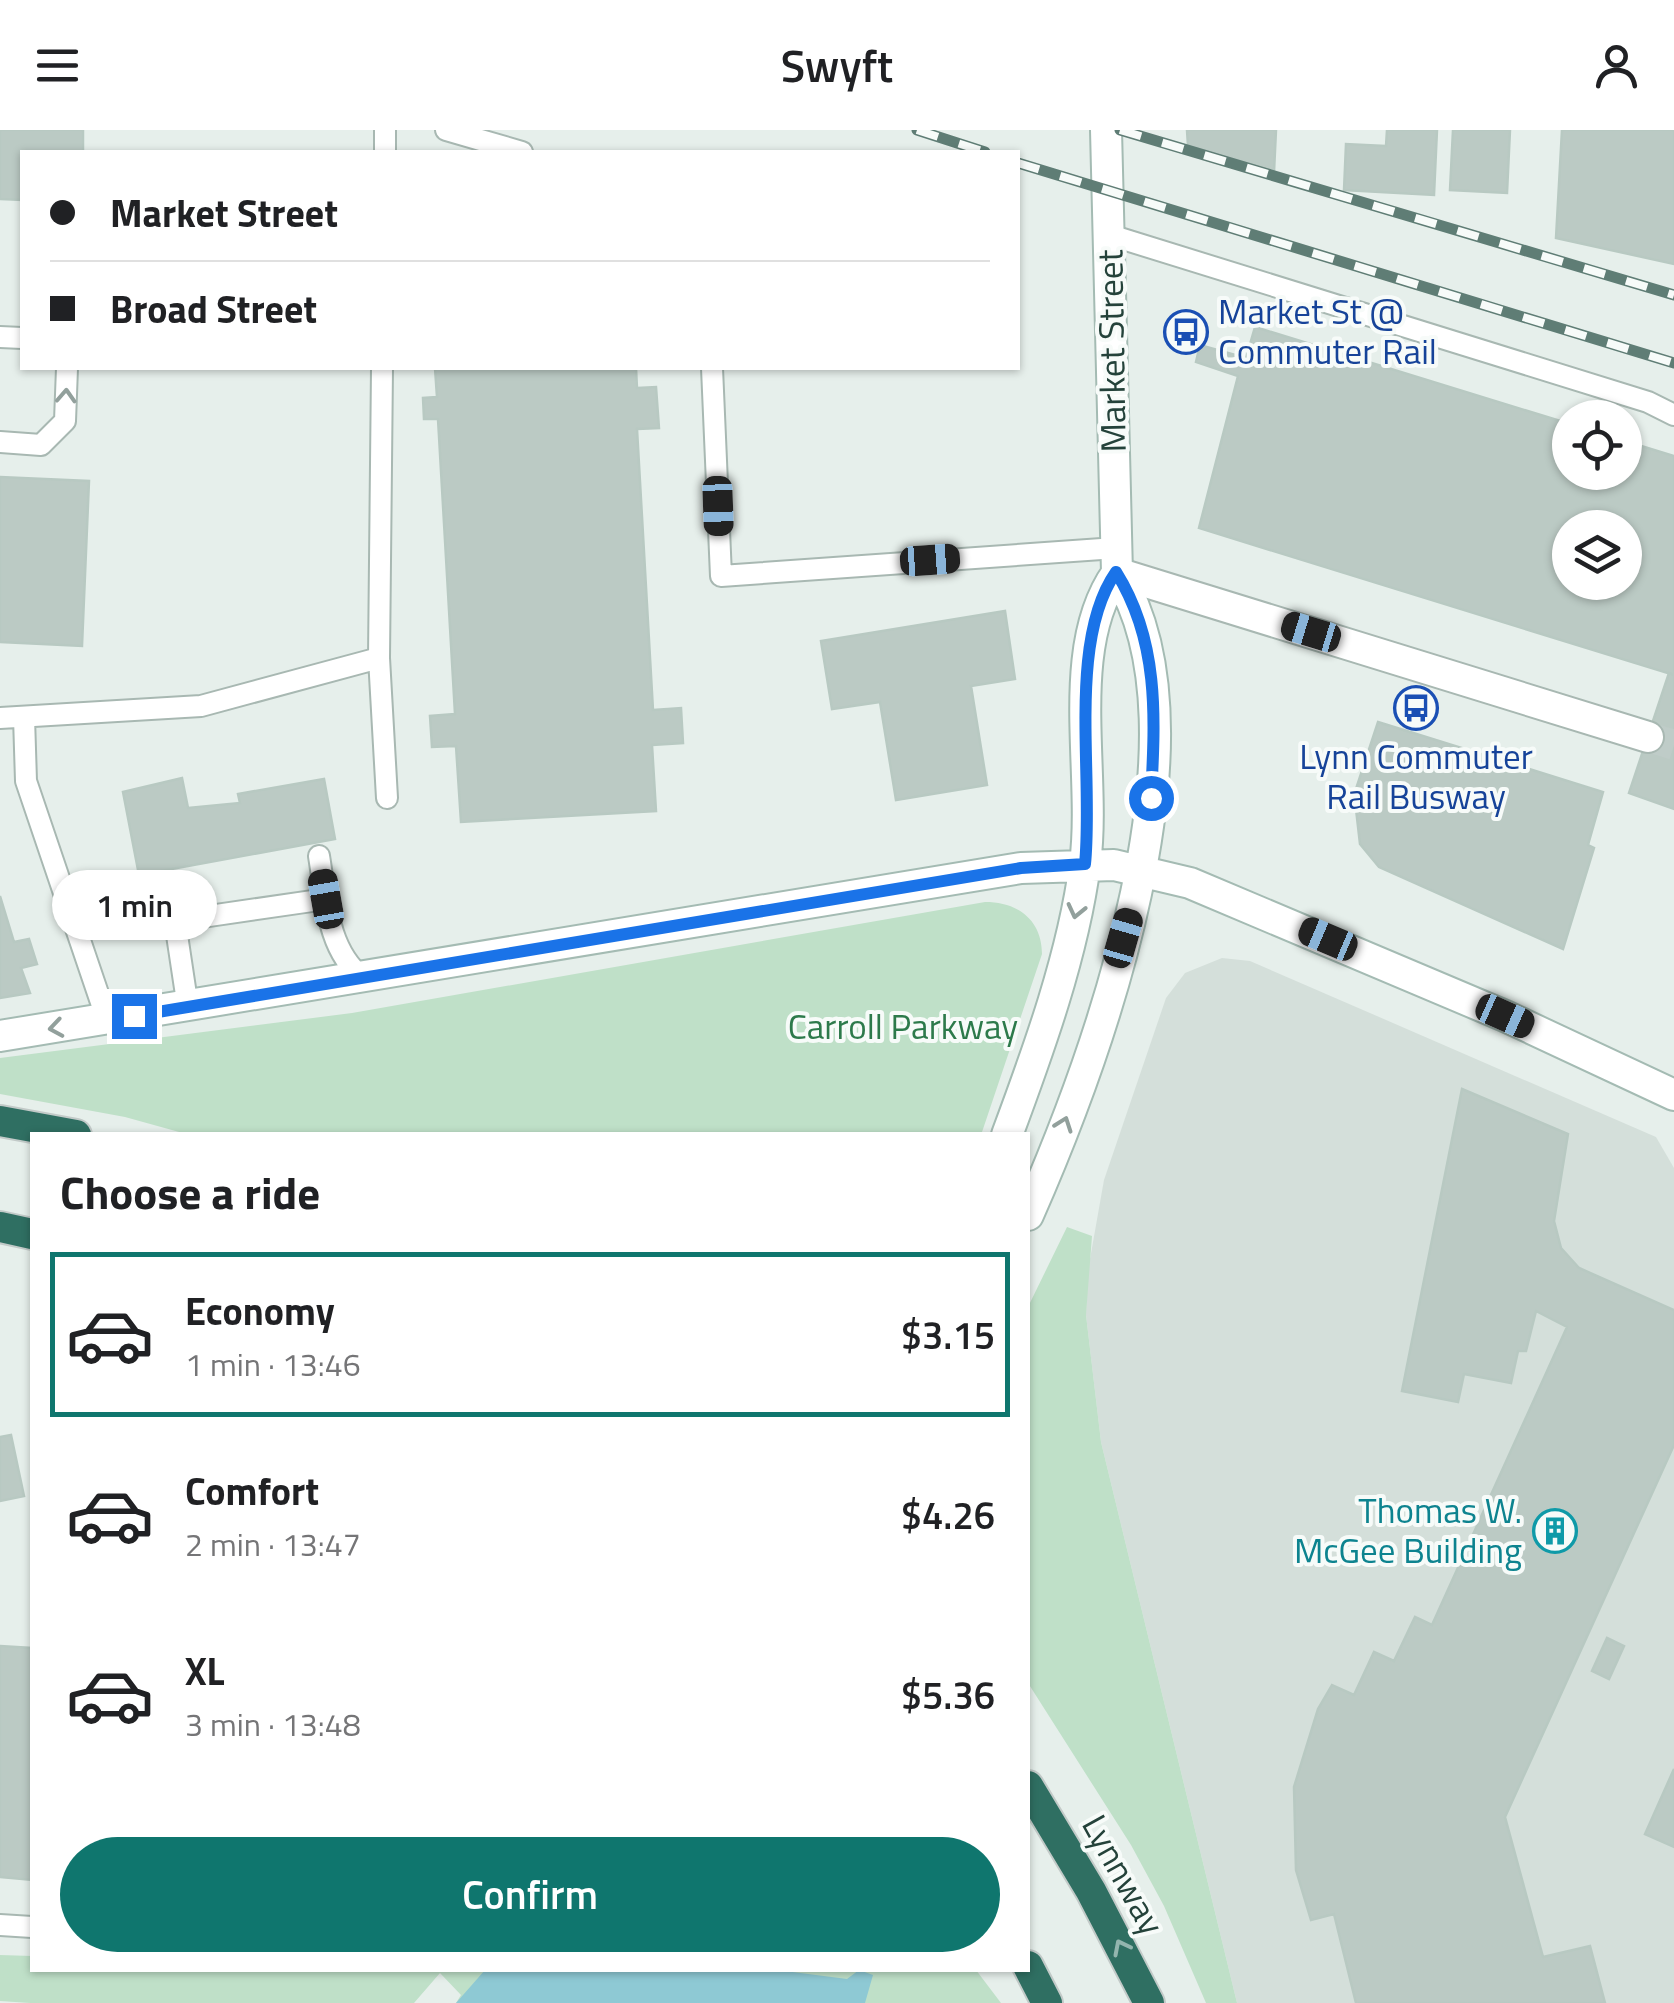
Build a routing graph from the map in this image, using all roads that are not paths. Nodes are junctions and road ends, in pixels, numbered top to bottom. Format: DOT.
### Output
graph roads {
  1 [pos="446,130"];
  2 [pos="1106,130"];
  3 [pos="515,150"];
  4 [pos="1110,235"];
  5 [pos="67,370"];
  6 [pos="382,370"];
  7 [pos="712,370"];
  8 [pos="1674,415"];
  9 [pos="0,442"];
  10 [pos="1116,560"];
  11 [pos="379,658"];
  12 [pos="24,717"];
  13 [pos="0,718"];
  14 [pos="1665,742"];
  15 [pos="387,798"];
  16 [pos="319,856"];
  17 [pos="1085,864"];
  18 [pos="1142,870"];
  19 [pos="169,882"];
  20 [pos="326,899"];
  21 [pos="175,921"];
  22 [pos="364,978"];
  23 [pos="188,1008"];
  24 [pos="107,1020"];
  25 [pos="0,1036"];
  26 [pos="1670,1086"];
  27 [pos="0,1120"];
  28 [pos="61,1132"];
  29 [pos="1008,1132"];
  30 [pos="1030,1209"];
  31 [pos="0,1227"];
  32 [pos="30,1234"];
  33 [pos="1030,1767"];
  34 [pos="1030,1789"];
  35 [pos="1092,1891"];
  36 [pos="0,1925"];
  37 [pos="30,1927"];
  38 [pos="1030,1970"];
  39 [pos="1047,2003"];
  40 [pos="1148,2003"];
  1 -- 3 [label="lane"];
  2 -- 4 [label="main road, Market Street"];
  4 -- 8 [label="lane"];
  4 -- 10 [label="main road, Market Street"];
  9 -- 5 [label="lane, one-way"];
  6 -- 11 [label="lane"];
  7 -- 10 [label="lane"];
  10 -- 14 [label="main road"];
  10 -- 17 [label="main road, Market Street"];
  10 -- 18 [label="main road, Market Street"];
  11 -- 12 [label="lane"];
  11 -- 15 [label="lane"];
  12 -- 13 [label="lane"];
  12 -- 24 [label="lane"];
  16 -- 20 [label="lane"];
  17 -- 18 [label="main road"];
  17 -- 22 [label="main road"];
  17 -- 29 [label="main road, Market Street, one-way"];
  18 -- 26 [label="main road"];
  30 -- 18 [label="main road, Market Street, one-way"];
  19 -- 21 [label="lane"];
  20 -- 21 [label="lane"];
  20 -- 22 [label="lane"];
  21 -- 23 [label="lane"];
  22 -- 23 [label="main road"];
  23 -- 24 [label="main road"];
  24 -- 25 [label="main road, one-way"];
  27 -- 28 [label="highway"];
  31 -- 32 [label="highway"];
  33 -- 35 [label="highway"];
  34 -- 35 [label="highway, Lynnway"];
  40 -- 35 [label="highway, Lynnway, one-way"];
  36 -- 37 [label="lane"];
  38 -- 39 [label="highway"];
}
